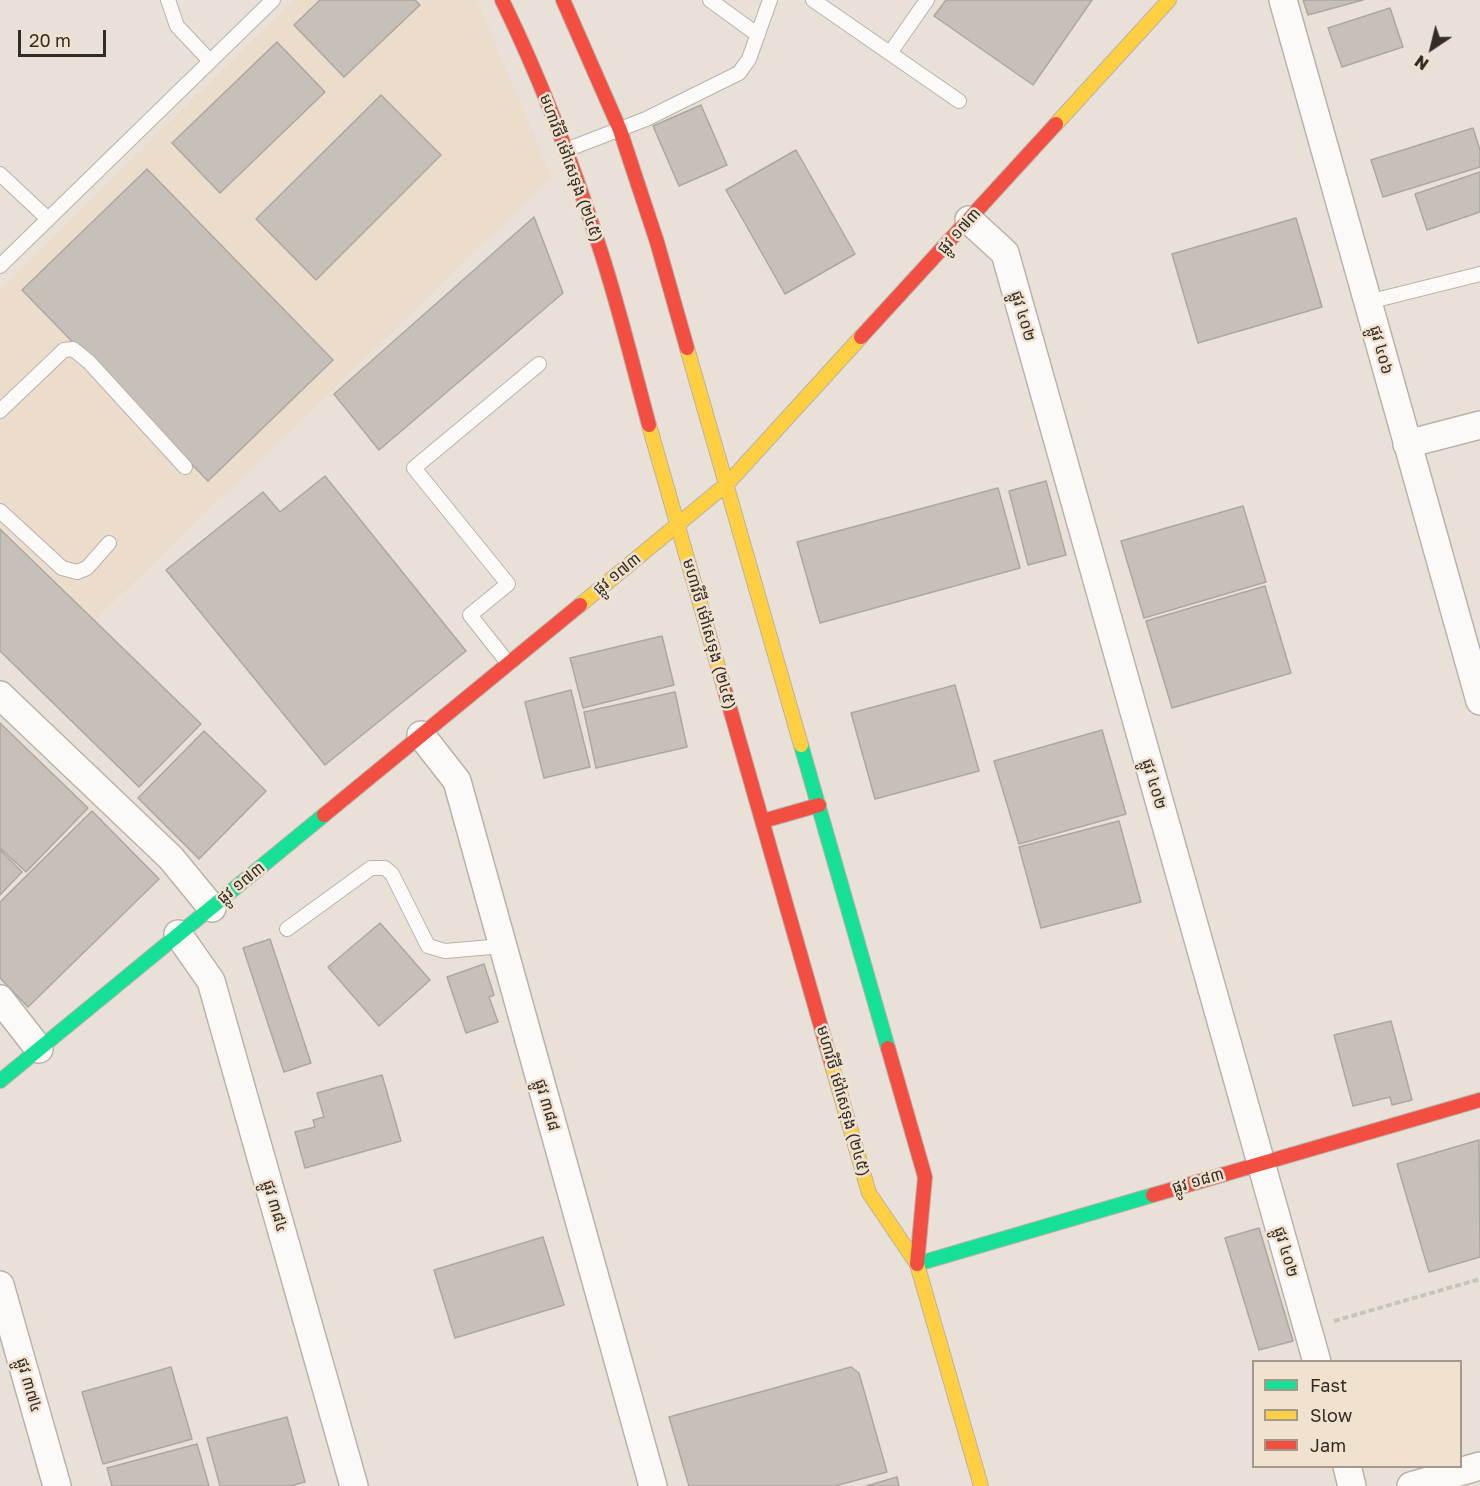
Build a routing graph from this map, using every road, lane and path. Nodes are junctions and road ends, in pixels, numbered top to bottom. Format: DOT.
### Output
graph roads {
  1 [pos="168,0"];
  2 [pos="273,0"];
  3 [pos="502,0"];
  4 [pos="563,0"];
  5 [pos="710,0"];
  6 [pos="770,0"];
  7 [pos="813,0"];
  8 [pos="927,0"];
  9 [pos="1169,0"];
  10 [pos="1283,0"];
  11 [pos="758,35"];
  12 [pos="890,53"];
  13 [pos="210,61"];
  14 [pos="959,101"];
  15 [pos="620,130"];
  16 [pos="567,150"];
  17 [pos="0,174"];
  18 [pos="48,219"];
  19 [pos="969,220"];
  20 [pos="0,266"];
  21 [pos="1480,274"];
  22 [pos="1368,302"];
  23 [pos="539,364"];
  24 [pos="0,411"];
  25 [pos="1480,424"];
  26 [pos="1407,444"];
  27 [pos="185,467"];
  28 [pos="728,483"];
  29 [pos="0,511"];
  30 [pos="677,525"];
  31 [pos="110,543"];
  32 [pos="508,663"];
  33 [pos="0,695"];
  34 [pos="1480,701"];
  35 [pos="421,735"];
  36 [pos="819,806"];
  37 [pos="763,821"];
  38 [pos="212,908"];
  39 [pos="286,929"];
  40 [pos="178,934"];
  41 [pos="503,946"];
  42 [pos="0,999"];
  43 [pos="39,1049"];
  44 [pos="0,1081"];
  45 [pos="1480,1100"];
  46 [pos="1260,1163"];
  47 [pos="917,1264"];
  48 [pos="1480,1280"];
  49 [pos="0,1285"];
  50 [pos="1308,1329"];
  51 [pos="1316,1360"];
  52 [pos="1480,1466"];
  53 [pos="1347,1468"];
  54 [pos="57,1486"];
  55 [pos="354,1486"];
  56 [pos="653,1486"];
  57 [pos="981,1486"];
  58 [pos="1352,1486"];
  59 [pos="1411,1486"];
  1 -- 13 [label="lane"];
  2 -- 13 [label="lane"];
  3 -- 16 [label="main road, មហាវិថី ម៉ៅសេទុង (២៤៥)"];
  4 -- 15 [label="main road, មហាវិថី ម៉ៅសេទុង (២៤៥)"];
  5 -- 11 [label="lane"];
  6 -- 11 [label="lane"];
  7 -- 12 [label="lane"];
  8 -- 12 [label="lane"];
  9 -- 19 [label="main road, ផ្លូវ ១៧៣"];
  10 -- 22 [label="street, ផ្លូវ ៤០៦"];
  11 -- 15 [label="lane"];
  12 -- 14 [label="lane"];
  13 -- 18 [label="lane"];
  15 -- 16 [label="lane"];
  15 -- 28 [label="main road, មហាវិថី ម៉ៅសេទុង (២៤៥)"];
  16 -- 30 [label="main road, មហាវិថី ម៉ៅសេទុង (២៤៥)"];
  17 -- 18 [label="lane"];
  18 -- 20 [label="lane"];
  19 -- 28 [label="main road, ផ្លូវ ១៧៣"];
  19 -- 46 [label="street, ផ្លូវ ៤០២"];
  21 -- 22 [label="lane"];
  22 -- 26 [label="street, ផ្លូវ ៤០៦"];
  23 -- 32 [label="lane"];
  24 -- 27 [label="lane"];
  25 -- 26 [label="street"];
  26 -- 34 [label="street, ផ្លូវ ៤០៦"];
  28 -- 30 [label="main road, ផ្លូវ ១៧៣"];
  28 -- 36 [label="main road, មហាវិថី ម៉ៅសេទុង (២៤៥)"];
  29 -- 31 [label="lane"];
  30 -- 32 [label="main road, ផ្លូវ ១៧៣"];
  30 -- 37 [label="main road, មហាវិថី ម៉ៅសេទុង (២៤៥)"];
  32 -- 35 [label="main road, ផ្លូវ ១៧៣"];
  33 -- 38 [label="street"];
  35 -- 38 [label="main road, ផ្លូវ ១៧៣"];
  35 -- 41 [label="street, ផ្លូវ ៣៨៨"];
  36 -- 37 [label="main road"];
  36 -- 47 [label="main road, មហាវិថី ម៉ៅសេទុង (២៤៥)"];
  37 -- 47 [label="main road, មហាវិថី ម៉ៅសេទុង (២៤៥)"];
  38 -- 40 [label="main road, ផ្លូវ ១៧៣"];
  39 -- 41 [label="lane"];
  40 -- 43 [label="main road, ផ្លូវ ១៧៣"];
  40 -- 55 [label="street, ផ្លូវ ៣៨៤"];
  41 -- 56 [label="street, ផ្លូវ ៣៨៨"];
  42 -- 43 [label="street"];
  43 -- 44 [label="main road, ផ្លូវ ១៧៣"];
  45 -- 46 [label="main road, ផ្លូវ ១៨៣"];
  46 -- 47 [label="main road, ផ្លូវ ១៨៣"];
  46 -- 50 [label="street, ផ្លូវ ៤០២"];
  47 -- 57 [label="main road, មហាវិថី ម៉ៅសេទុង (២៤៥)"];
  48 -- 50 [label="path"];
  49 -- 54 [label="street, ផ្លូវ ៣៧៤"];
  50 -- 51 [label="street, ផ្លូវ ៤០២"];
  52 -- 59 [label="street"];
  53 -- 58 [label="street"];
}
